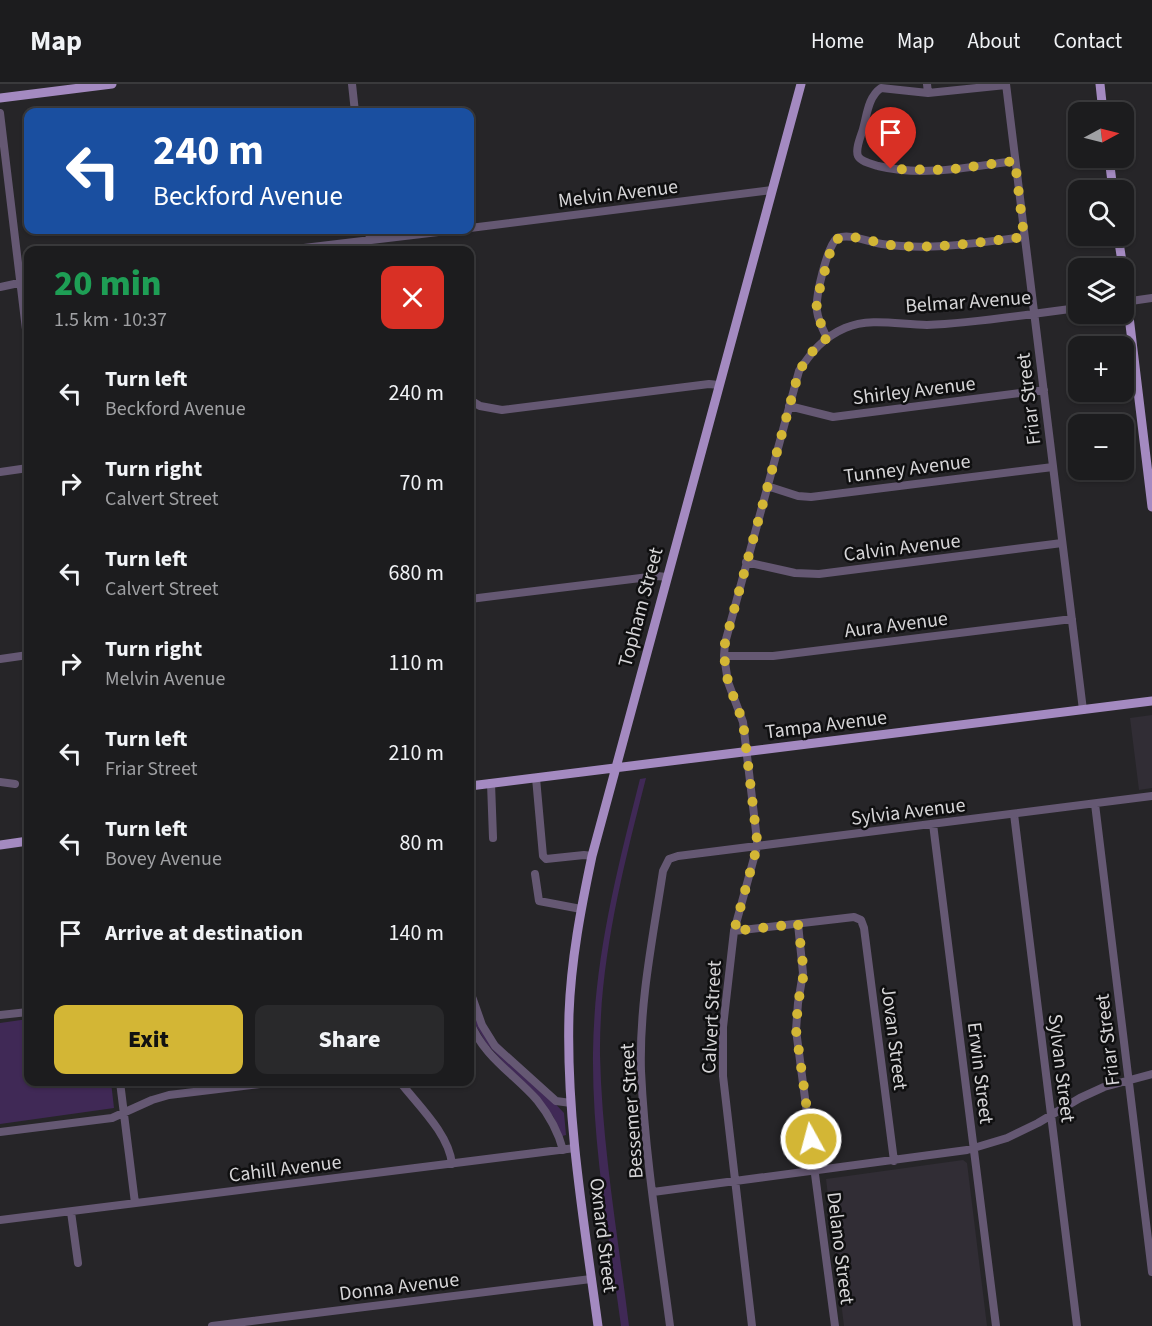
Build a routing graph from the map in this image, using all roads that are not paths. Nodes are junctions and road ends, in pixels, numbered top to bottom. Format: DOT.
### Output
graph roads {
  1 [pos="112,84"];
  2 [pos="351,84"];
  3 [pos="801,84"];
  4 [pos="927,84"];
  5 [pos="1006,84"];
  6 [pos="1100,84"];
  7 [pos="928,93"];
  8 [pos="0,98"];
  9 [pos="1102,102"];
  10 [pos="354,108"];
  11 [pos="0,113"];
  12 [pos="1015,161"];
  13 [pos="772,190"];
  14 [pos="474,227"];
  15 [pos="369,234"];
  16 [pos="421,234"];
  17 [pos="1024,237"];
  18 [pos="370,240"];
  19 [pos="321,246"];
  20 [pos="371,246"];
  21 [pos="24,275"];
  22 [pos="24,282"];
  23 [pos="0,287"];
  24 [pos="1152,298"];
  25 [pos="1134,301"];
  26 [pos="1068,309"];
  27 [pos="1035,313"];
  28 [pos="1128,324"];
  29 [pos="827,338"];
  30 [pos="719,385"];
  31 [pos="1044,390"];
  32 [pos="474,402"];
  33 [pos="789,406"];
  34 [pos="1053,467"];
  35 [pos="24,469"];
  36 [pos="0,472"];
  37 [pos="767,486"];
  38 [pos="1152,507"];
  39 [pos="1062,543"];
  40 [pos="746,562"];
  41 [pos="667,577"];
  42 [pos="474,599"];
  43 [pos="1072,619"];
  44 [pos="24,656"];
  45 [pos="724,656"];
  46 [pos="0,659"];
  47 [pos="1152,701"];
  48 [pos="1083,710"];
  49 [pos="746,752"];
  50 [pos="615,768"];
  51 [pos="536,778"];
  52 [pos="0,782"];
  53 [pos="491,783"];
  54 [pos="15,784"];
  55 [pos="474,785"];
  56 [pos="1152,796"];
  57 [pos="1095,804"];
  58 [pos="1014,814"];
  59 [pos="933,824"];
  60 [pos="493,838"];
  61 [pos="24,841"];
  62 [pos="0,844"];
  63 [pos="757,847"];
  64 [pos="591,856"];
  65 [pos="669,859"];
  66 [pos="535,874"];
  67 [pos="581,909"];
  68 [pos="798,924"];
  69 [pos="734,931"];
  70 [pos="474,1002"];
  71 [pos="24,1012"];
  72 [pos="0,1015"];
  73 [pos="474,1029"];
  74 [pos="1152,1074"];
  75 [pos="1128,1079"];
  76 [pos="121,1086"];
  77 [pos="244,1086"];
  78 [pos="403,1086"];
  79 [pos="571,1103"];
  80 [pos="124,1112"];
  81 [pos="1051,1114"];
  82 [pos="0,1132"];
  83 [pos="575,1149"];
  84 [pos="974,1149"];
  85 [pos="563,1150"];
  86 [pos="894,1161"];
  87 [pos="452,1164"];
  88 [pos="815,1170"];
  89 [pos="734,1181"];
  90 [pos="653,1192"];
  91 [pos="135,1203"];
  92 [pos="71,1212"];
  93 [pos="0,1221"];
  94 [pos="78,1263"];
  95 [pos="1152,1272"];
  96 [pos="591,1279"];
  97 [pos="281,1322"];
  98 [pos="212,1326"];
  99 [pos="597,1326"];
  100 [pos="670,1326"];
  101 [pos="752,1326"];
  102 [pos="835,1326"];
  103 [pos="996,1326"];
  104 [pos="1077,1326"];
  1 -- 8 [label="main road"];
  2 -- 10 [label="street"];
  3 -- 13 [label="main road, Topham Street"];
  4 -- 7 [label="street"];
  5 -- 7 [label="street"];
  5 -- 12 [label="street, Friar Street"];
  6 -- 9 [label="main road"];
  7 -- 12 [label="street"];
  11 -- 21 [label="street"];
  12 -- 17 [label="street, Friar Street"];
  13 -- 14 [label="street, Melvin Avenue"];
  13 -- 30 [label="main road, Topham Street"];
  15 -- 18 [label="street"];
  16 -- 18 [label="street"];
  17 -- 27 [label="street, Friar Street"];
  17 -- 29 [label="street"];
  18 -- 19 [label="street"];
  18 -- 20 [label="street"];
  22 -- 23 [label="street"];
  24 -- 25 [label="street"];
  26 -- 27 [label="street, Belmar Avenue"];
  27 -- 29 [label="street, Belmar Avenue"];
  27 -- 31 [label="street, Friar Street"];
  28 -- 38 [label="main road"];
  29 -- 33 [label="street, Calvert Street"];
  30 -- 32 [label="street"];
  30 -- 41 [label="main road, Topham Street"];
  31 -- 33 [label="street, Shirley Avenue"];
  31 -- 34 [label="street, Friar Street"];
  33 -- 37 [label="street, Calvert Street"];
  34 -- 37 [label="street, Tunney Avenue"];
  34 -- 39 [label="street, Friar Street"];
  35 -- 36 [label="street"];
  37 -- 40 [label="street, Calvert Street"];
  39 -- 40 [label="street, Calvin Avenue"];
  39 -- 43 [label="street, Friar Street"];
  40 -- 45 [label="street, Calvert Street"];
  41 -- 42 [label="street"];
  41 -- 50 [label="main road, Topham Street"];
  43 -- 45 [label="street, Aura Avenue"];
  43 -- 48 [label="street, Friar Street"];
  44 -- 46 [label="street"];
  45 -- 49 [label="street, Calvert Street"];
  47 -- 48 [label="main road, Tampa Avenue"];
  48 -- 49 [label="main road, Tampa Avenue"];
  49 -- 50 [label="main road, Tampa Avenue"];
  49 -- 63 [label="street, Calvert Street"];
  50 -- 51 [label="main road, Tampa Avenue"];
  50 -- 64 [label="main road, Topham Street"];
  51 -- 53 [label="main road, Tampa Avenue"];
  51 -- 64 [label="street"];
  52 -- 54 [label="street"];
  53 -- 55 [label="main road, Tampa Avenue"];
  53 -- 60 [label="street"];
  56 -- 57 [label="street, Sylvia Avenue"];
  57 -- 58 [label="street, Sylvia Avenue"];
  57 -- 75 [label="street, Friar Street"];
  58 -- 59 [label="street, Sylvia Avenue"];
  58 -- 81 [label="street, Sylvan Street"];
  59 -- 63 [label="street, Sylvia Avenue"];
  59 -- 84 [label="street, Erwin Street"];
  61 -- 62 [label="main road"];
  63 -- 65 [label="street, Sylvia Avenue"];
  63 -- 69 [label="street, Calvert Street"];
  64 -- 67 [label="main road, Topham Street"];
  65 -- 90 [label="street, Bessemer Street"];
  66 -- 67 [label="street"];
  67 -- 79 [label="main road, Topham Street"];
  68 -- 69 [label="street"];
  68 -- 86 [label="street, Jovan Street"];
  68 -- 88 [label="street, Delano Street"];
  69 -- 89 [label="street, Calvert Street"];
  70 -- 79 [label="street"];
  71 -- 72 [label="street"];
  73 -- 85 [label="street"];
  74 -- 75 [label="street"];
  75 -- 81 [label="street"];
  75 -- 95 [label="street, Friar Street"];
  76 -- 80 [label="street"];
  77 -- 80 [label="street"];
  78 -- 87 [label="street"];
  79 -- 83 [label="main road, Topham Street"];
  80 -- 82 [label="street"];
  80 -- 91 [label="street"];
  81 -- 84 [label="street"];
  81 -- 104 [label="street, Sylvan Street"];
  83 -- 85 [label="street, Cahill Avenue"];
  83 -- 96 [label="main road, Oxnard Street"];
  84 -- 86 [label="street"];
  84 -- 103 [label="street, Erwin Street"];
  85 -- 87 [label="street, Cahill Avenue"];
  86 -- 88 [label="street"];
  87 -- 91 [label="street, Cahill Avenue"];
  88 -- 89 [label="street"];
  88 -- 102 [label="street, Delano Street"];
  89 -- 90 [label="street"];
  89 -- 101 [label="street, Calvert Street"];
  90 -- 100 [label="street, Bessemer Street"];
  91 -- 92 [label="street, Cahill Avenue"];
  92 -- 93 [label="street, Cahill Avenue"];
  92 -- 94 [label="street"];
  96 -- 97 [label="street, Donna Avenue"];
  96 -- 99 [label="main road, Oxnard Street"];
  97 -- 98 [label="street, Donna Avenue"];
}
